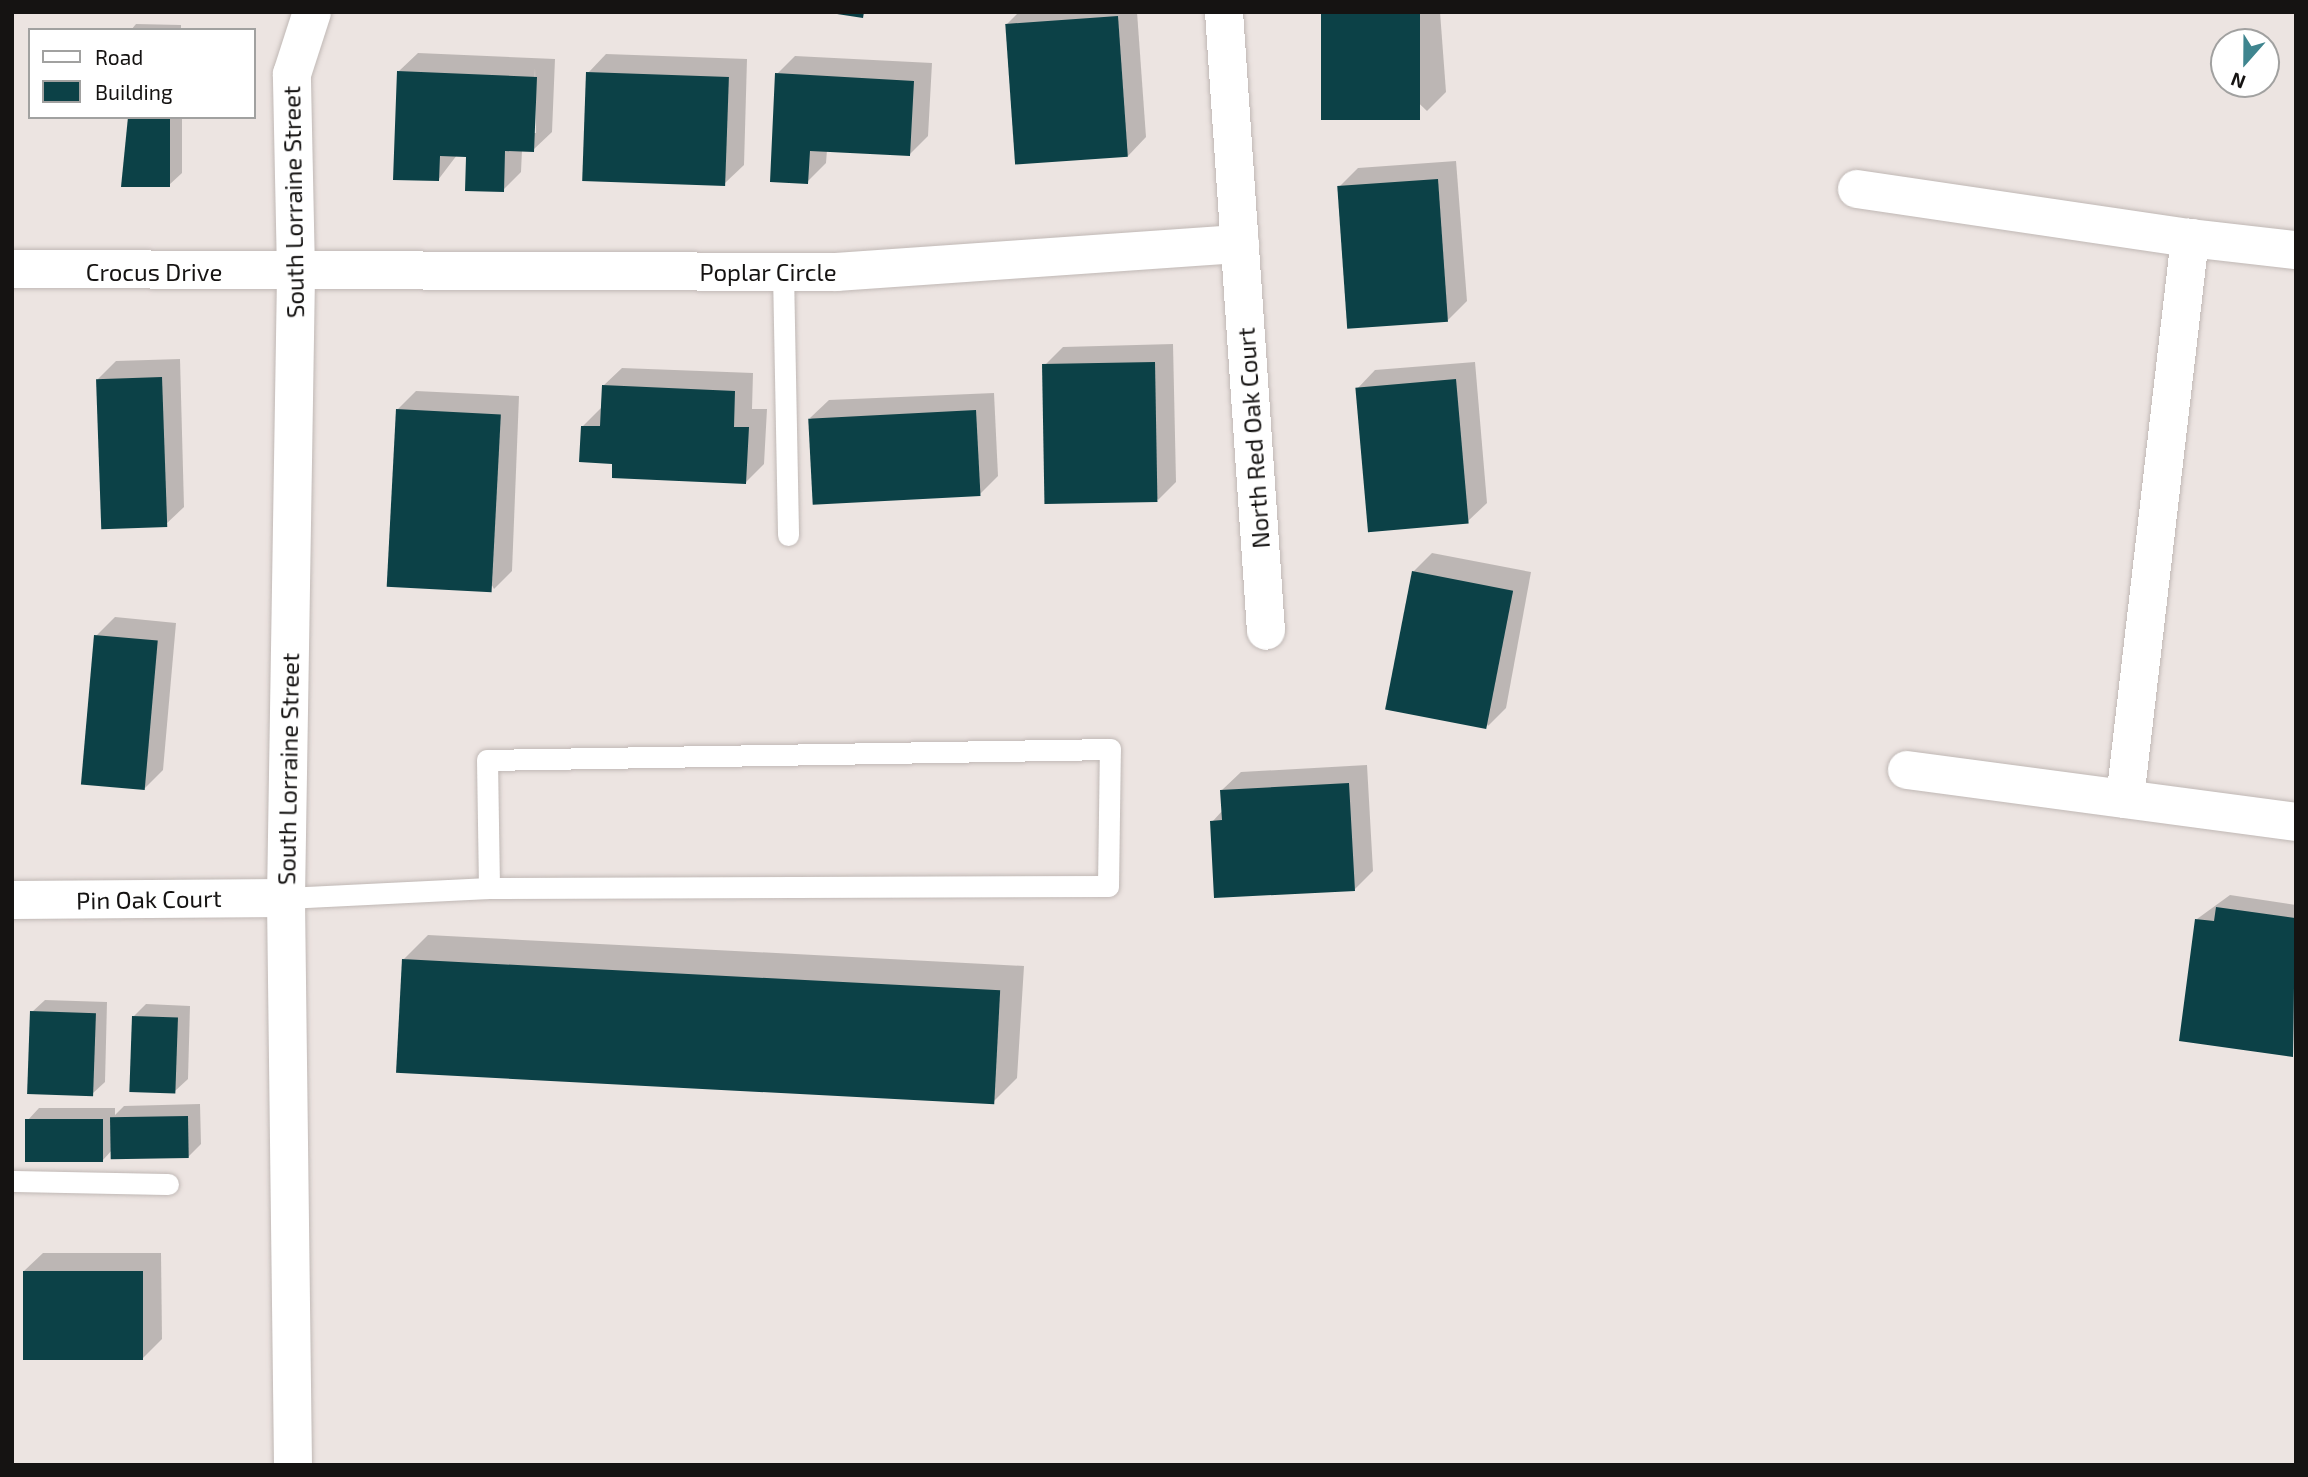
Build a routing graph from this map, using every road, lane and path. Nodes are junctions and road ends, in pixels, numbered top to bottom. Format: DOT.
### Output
graph roads {
  1 [pos="312,12"];
  2 [pos="1224,12"];
  3 [pos="1857,189"];
  4 [pos="2190,238"];
  5 [pos="1240,244"];
  6 [pos="2296,250"];
  7 [pos="12,269"];
  8 [pos="296,272"];
  9 [pos="783,272"];
  10 [pos="788,536"];
  11 [pos="1266,631"];
  12 [pos="1907,769"];
  13 [pos="2124,799"];
  14 [pos="2296,822"];
  15 [pos="489,888"];
  16 [pos="286,898"];
  17 [pos="12,901"];
  18 [pos="12,1181"];
  19 [pos="168,1184"];
  20 [pos="293,1465"];
  1 -- 8 [label="street, South Lorraine Street"];
  2 -- 5 [label="street, North Red Oak Court"];
  3 -- 4 [label="street"];
  4 -- 6 [label="street"];
  4 -- 13 [label="street"];
  5 -- 9 [label="street, Poplar Circle"];
  5 -- 11 [label="street, North Red Oak Court"];
  7 -- 8 [label="street, Crocus Drive"];
  8 -- 9 [label="street, Poplar Circle"];
  8 -- 16 [label="street, South Lorraine Street"];
  9 -- 10 [label="lane"];
  12 -- 13 [label="street"];
  13 -- 14 [label="street"];
  15 -- 15 [label="lane"];
  15 -- 16 [label="lane"];
  16 -- 17 [label="street, Pin Oak Court"];
  16 -- 20 [label="street, South Lorraine Street"];
  18 -- 19 [label="lane"];
}
